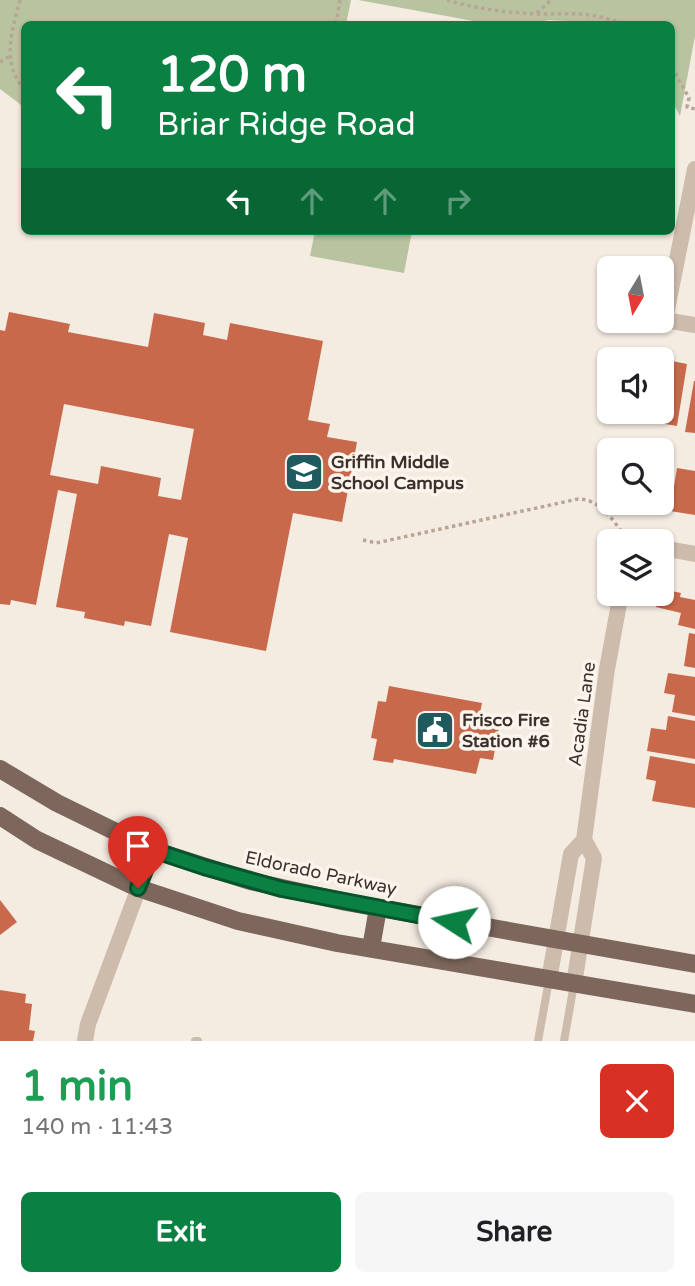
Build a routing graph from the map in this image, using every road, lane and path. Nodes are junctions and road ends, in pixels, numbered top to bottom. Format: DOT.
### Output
graph roads {
  1 [pos="20,0"];
  2 [pos="340,0"];
  3 [pos="447,0"];
  4 [pos="551,0"];
  5 [pos="537,13"];
  6 [pos="336,21"];
  7 [pos="615,21"];
  8 [pos="10,56"];
  9 [pos="0,62"];
  10 [pos="675,72"];
  11 [pos="21,84"];
  12 [pos="695,109"];
  13 [pos="695,169"];
  14 [pos="695,325"];
  15 [pos="619,529"];
  16 [pos="363,540"];
  17 [pos="674,550"];
  18 [pos="695,554"];
  19 [pos="619,606"];
  20 [pos="0,769"];
  21 [pos="0,816"];
  22 [pos="584,840"];
  23 [pos="153,850"];
  24 [pos="138,888"];
  25 [pos="378,908"];
  26 [pos="555,941"];
  27 [pos="579,945"];
  28 [pos="371,948"];
  29 [pos="695,964"];
  30 [pos="549,980"];
  31 [pos="573,984"];
  32 [pos="695,1004"];
  33 [pos="85,1041"];
  34 [pos="538,1041"];
  35 [pos="564,1041"];
  1 -- 8 [label="path"];
  2 -- 6 [label="path"];
  3 -- 5 [label="path"];
  4 -- 5 [label="path"];
  5 -- 7 [label="path"];
  8 -- 9 [label="path"];
  8 -- 11 [label="path"];
  10 -- 12 [label="path"];
  13 -- 14 [label="street"];
  15 -- 16 [label="path"];
  17 -- 18 [label="street"];
  19 -- 22 [label="street, Acadia Lane"];
  20 -- 23 [label="main road, Eldorado Parkway"];
  21 -- 24 [label="main road"];
  22 -- 26 [label="street, Acadia Lane"];
  22 -- 27 [label="street, Acadia Lane"];
  23 -- 24 [label="street"];
  23 -- 25 [label="main road, Eldorado Parkway"];
  24 -- 28 [label="main road"];
  24 -- 33 [label="street"];
  25 -- 26 [label="main road, Eldorado Parkway"];
  25 -- 28 [label="main road"];
  26 -- 27 [label="main road, Eldorado Parkway"];
  26 -- 30 [label="street, Acadia Lane"];
  27 -- 29 [label="main road, Eldorado Parkway"];
  27 -- 31 [label="street, Acadia Lane"];
  28 -- 30 [label="main road"];
  30 -- 31 [label="main road"];
  30 -- 34 [label="lane"];
  31 -- 32 [label="main road"];
  31 -- 35 [label="lane"];
}
